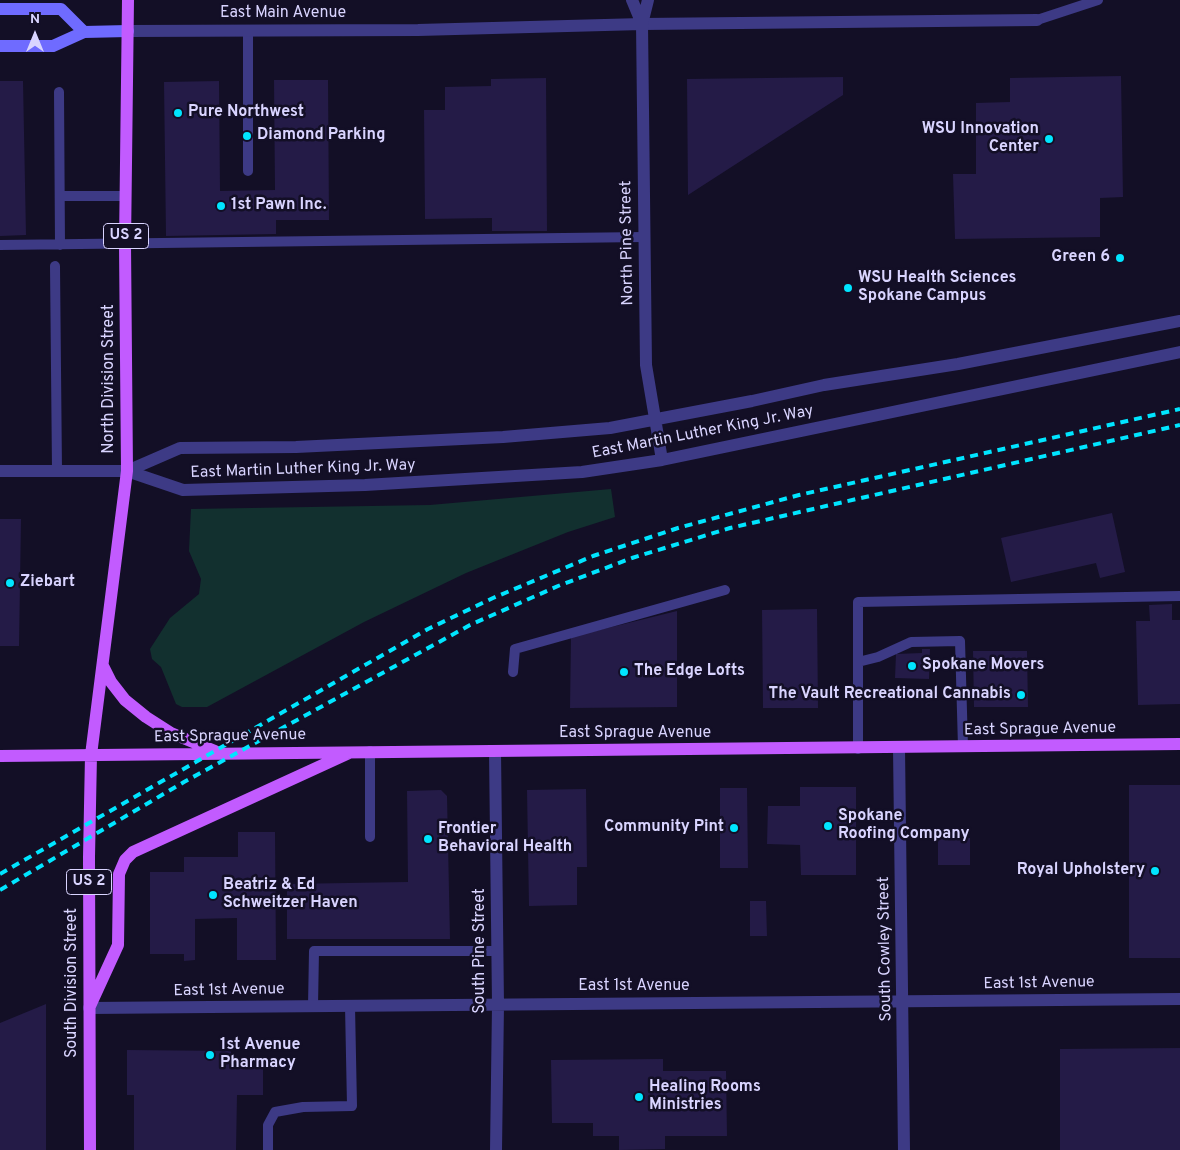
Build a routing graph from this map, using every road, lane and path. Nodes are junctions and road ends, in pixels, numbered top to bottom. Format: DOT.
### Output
graph roads {
  1 [pos="128,0"];
  2 [pos="632,0"];
  3 [pos="648,0"];
  4 [pos="1098,0"];
  5 [pos="0,9"];
  6 [pos="1037,20"];
  7 [pos="642,24"];
  8 [pos="128,31"];
  9 [pos="248,31"];
  10 [pos="84,32"];
  11 [pos="0,46"];
  12 [pos="59,92"];
  13 [pos="248,171"];
  14 [pos="60,196"];
  15 [pos="126,196"];
  16 [pos="644,237"];
  17 [pos="60,244"];
  18 [pos="126,244"];
  19 [pos="0,245"];
  20 [pos="55,266"];
  21 [pos="1180,321"];
  22 [pos="1180,352"];
  23 [pos="654,421"];
  24 [pos="662,460"];
  25 [pos="0,471"];
  26 [pos="57,471"];
  27 [pos="127,471"];
  28 [pos="725,590"];
  29 [pos="1180,596"];
  30 [pos="858,662"];
  31 [pos="103,666"];
  32 [pos="512,672"];
  33 [pos="1180,744"];
  34 [pos="963,747"];
  35 [pos="899,748"];
  36 [pos="858,749"];
  37 [pos="354,751"];
  38 [pos="370,751"];
  39 [pos="495,751"];
  40 [pos="222,753"];
  41 [pos="91,755"];
  42 [pos="0,756"];
  43 [pos="370,837"];
  44 [pos="497,951"];
  45 [pos="1180,999"];
  46 [pos="903,1001"];
  47 [pos="498,1005"];
  48 [pos="312,1006"];
  49 [pos="350,1006"];
  50 [pos="89,1008"];
  51 [pos="90,1150"];
  52 [pos="268,1150"];
  53 [pos="496,1150"];
  54 [pos="904,1150"];
  1 -- 8 [label="main road, North Division Street / US 2"];
  2 -- 7 [label="street, North Pine Street"];
  3 -- 7 [label="street, North Pine Street"];
  4 -- 6 [label="lane"];
  5 -- 10 [label="main road"];
  6 -- 7 [label="street, East Main Avenue"];
  7 -- 9 [label="street, East Main Avenue"];
  7 -- 16 [label="street, North Pine Street"];
  8 -- 9 [label="street, East Main Avenue"];
  8 -- 10 [label="main road"];
  8 -- 15 [label="main road, North Division Street / US 2"];
  9 -- 13 [label="lane"];
  10 -- 11 [label="main road"];
  12 -- 14 [label="lane"];
  14 -- 15 [label="lane"];
  14 -- 17 [label="lane"];
  15 -- 18 [label="main road, North Division Street / US 2"];
  16 -- 18 [label="lane"];
  16 -- 23 [label="street, North Pine Street"];
  17 -- 18 [label="lane"];
  17 -- 19 [label="lane"];
  18 -- 27 [label="main road, North Division Street / US 2"];
  20 -- 26 [label="lane"];
  21 -- 23 [label="street, East Martin Luther King Jr. Way"];
  22 -- 24 [label="street, East Martin Luther King Jr. Way"];
  23 -- 24 [label="street, North Pine Street"];
  23 -- 27 [label="street, East Martin Luther King Jr. Way"];
  24 -- 27 [label="street, East Martin Luther King Jr. Way"];
  25 -- 26 [label="street"];
  26 -- 27 [label="street"];
  27 -- 31 [label="main road, North Division Street / US 2"];
  28 -- 32 [label="lane"];
  29 -- 30 [label="lane"];
  30 -- 34 [label="lane"];
  30 -- 36 [label="lane"];
  31 -- 40 [label="main road"];
  31 -- 41 [label="main road, North Division Street / US 2"];
  33 -- 34 [label="main road, East Sprague Avenue"];
  34 -- 35 [label="main road, East Sprague Avenue"];
  35 -- 36 [label="main road, East Sprague Avenue"];
  35 -- 46 [label="street, South Cowley Street"];
  36 -- 39 [label="main road, East Sprague Avenue"];
  37 -- 38 [label="main road, East Sprague Avenue"];
  37 -- 40 [label="main road, East Sprague Avenue"];
  37 -- 50 [label="main road"];
  38 -- 39 [label="main road, East Sprague Avenue"];
  38 -- 43 [label="lane"];
  39 -- 44 [label="street, South Pine Street"];
  40 -- 41 [label="main road, East Sprague Avenue"];
  41 -- 42 [label="main road, East Sprague Avenue"];
  41 -- 50 [label="main road, South Division Street / US 2"];
  44 -- 47 [label="street, South Pine Street"];
  44 -- 48 [label="lane"];
  45 -- 46 [label="street, East 1st Avenue"];
  46 -- 47 [label="street, East 1st Avenue"];
  46 -- 54 [label="street, South Cowley Street"];
  47 -- 49 [label="street, East 1st Avenue"];
  47 -- 53 [label="street, South Pine Street"];
  48 -- 49 [label="street, East 1st Avenue"];
  48 -- 50 [label="street, East 1st Avenue"];
  49 -- 52 [label="lane"];
  50 -- 51 [label="main road, South Division Street / US 2"];
}
